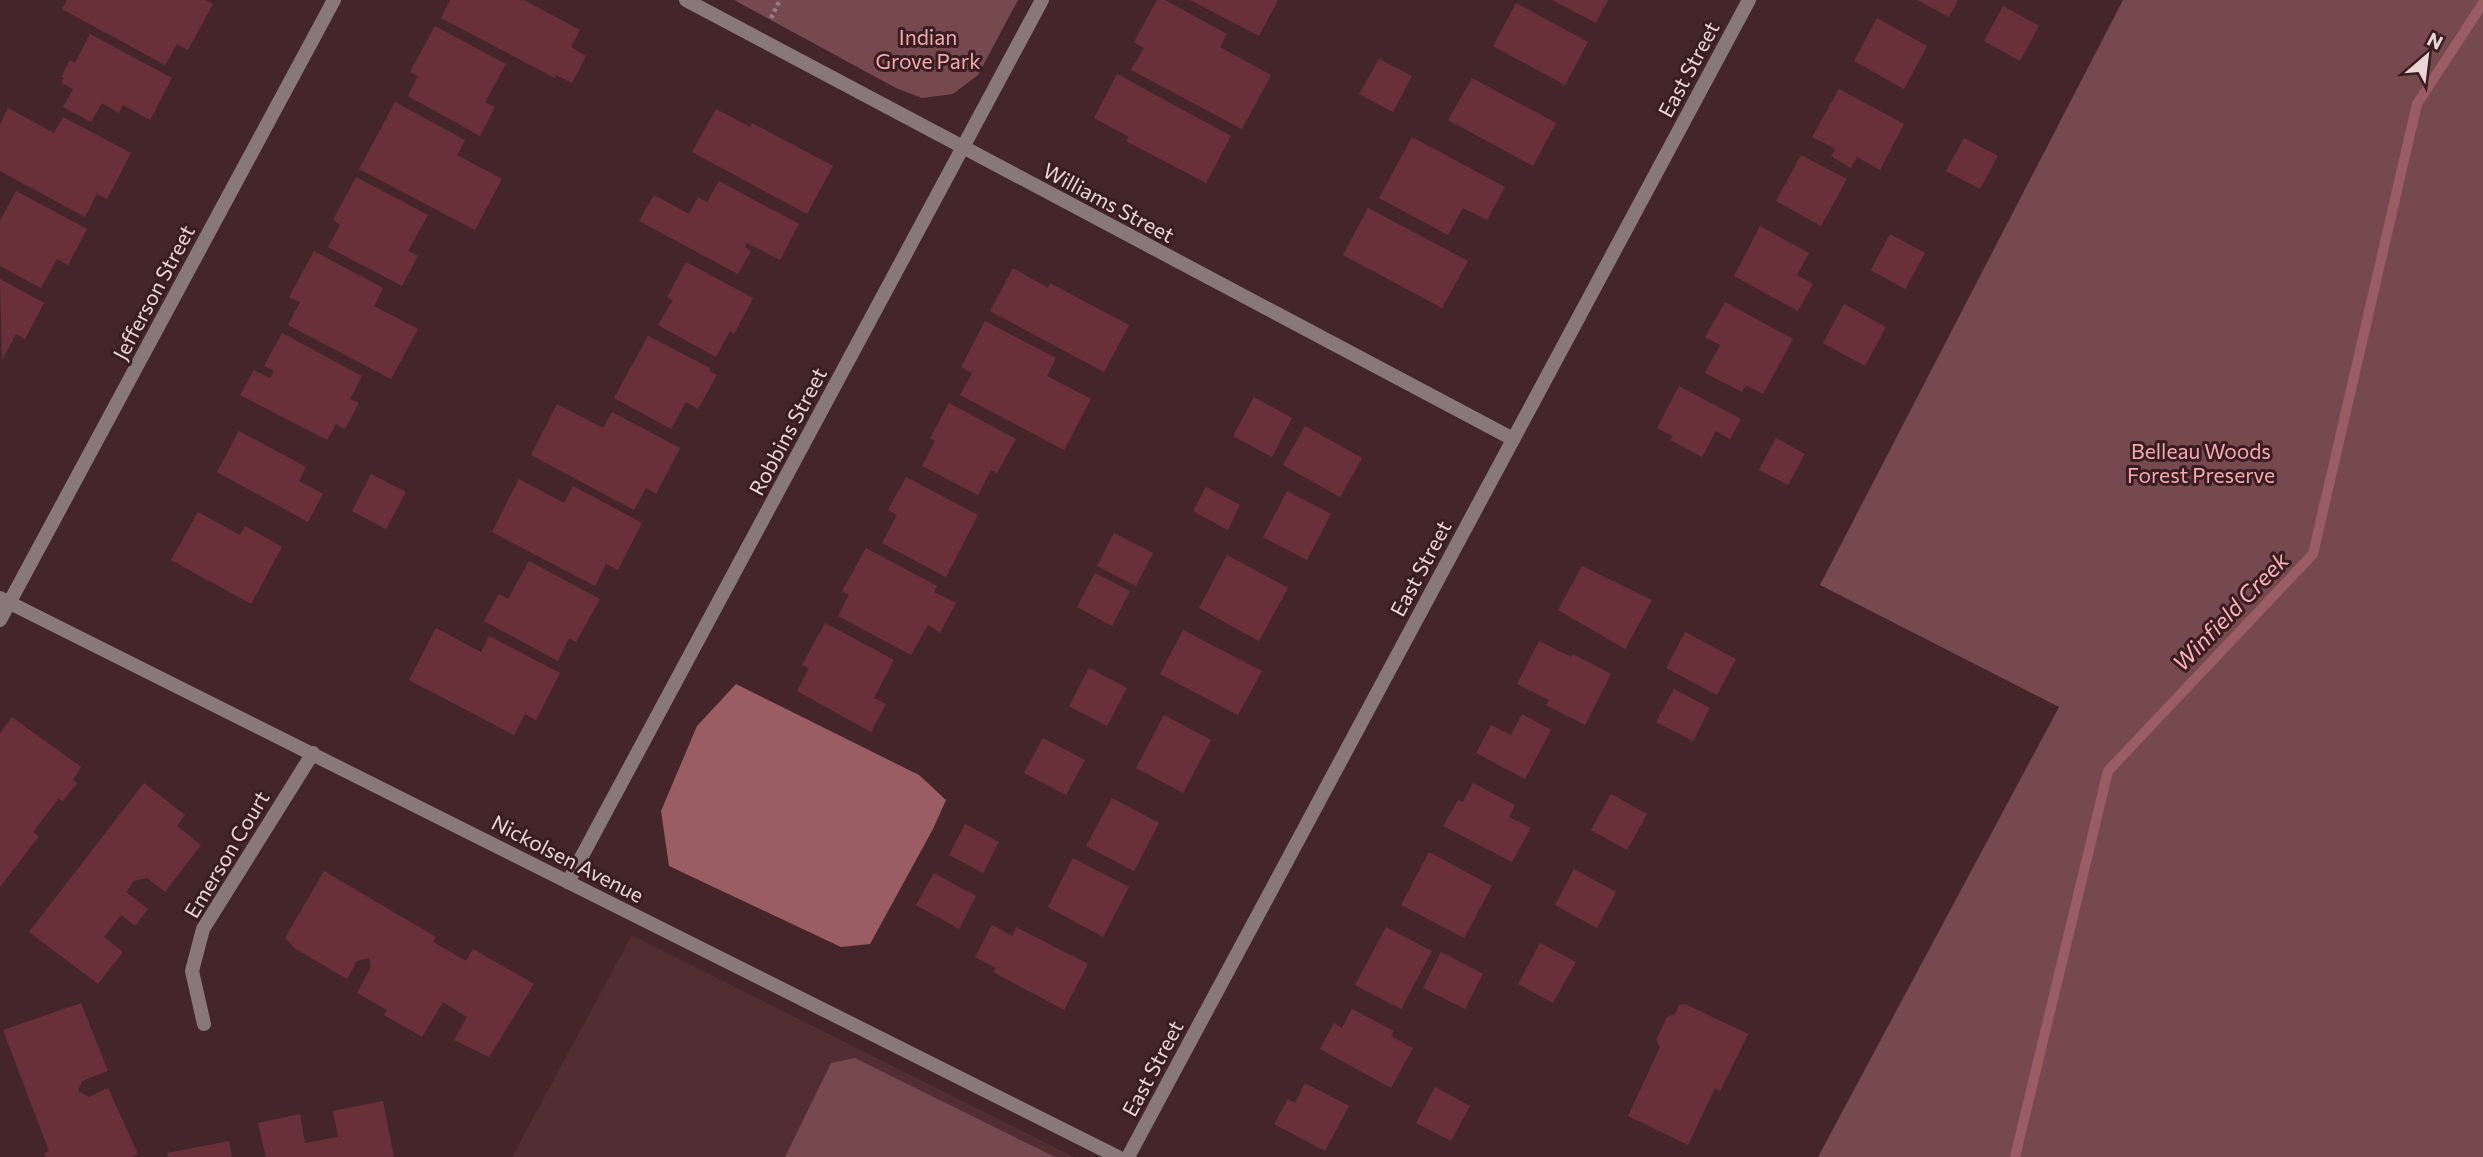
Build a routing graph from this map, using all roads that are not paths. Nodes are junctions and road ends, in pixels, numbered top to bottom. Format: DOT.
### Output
graph roads {
  1 [pos="334,0"];
  2 [pos="686,0"];
  3 [pos="1042,0"];
  4 [pos="1749,0"];
  5 [pos="962,148"];
  6 [pos="1513,439"];
  7 [pos="5,601"];
  8 [pos="0,620"];
  9 [pos="313,753"];
  10 [pos="568,882"];
  11 [pos="204,1024"];
  12 [pos="1118,1157"];
  13 [pos="1129,1157"];
  1 -- 7 [label="street, Jefferson Street"];
  2 -- 5 [label="street, Williams Street"];
  3 -- 5 [label="street, Robbins Street"];
  4 -- 6 [label="street, East Street"];
  5 -- 6 [label="street, Williams Street"];
  5 -- 10 [label="street, Robbins Street"];
  6 -- 13 [label="street, East Street"];
  7 -- 8 [label="street, Jefferson Street"];
  7 -- 9 [label="street, Nickolsen Avenue"];
  9 -- 10 [label="street, Nickolsen Avenue"];
  9 -- 11 [label="street, Emerson Court"];
  10 -- 12 [label="street, Nickolsen Avenue"];
}
